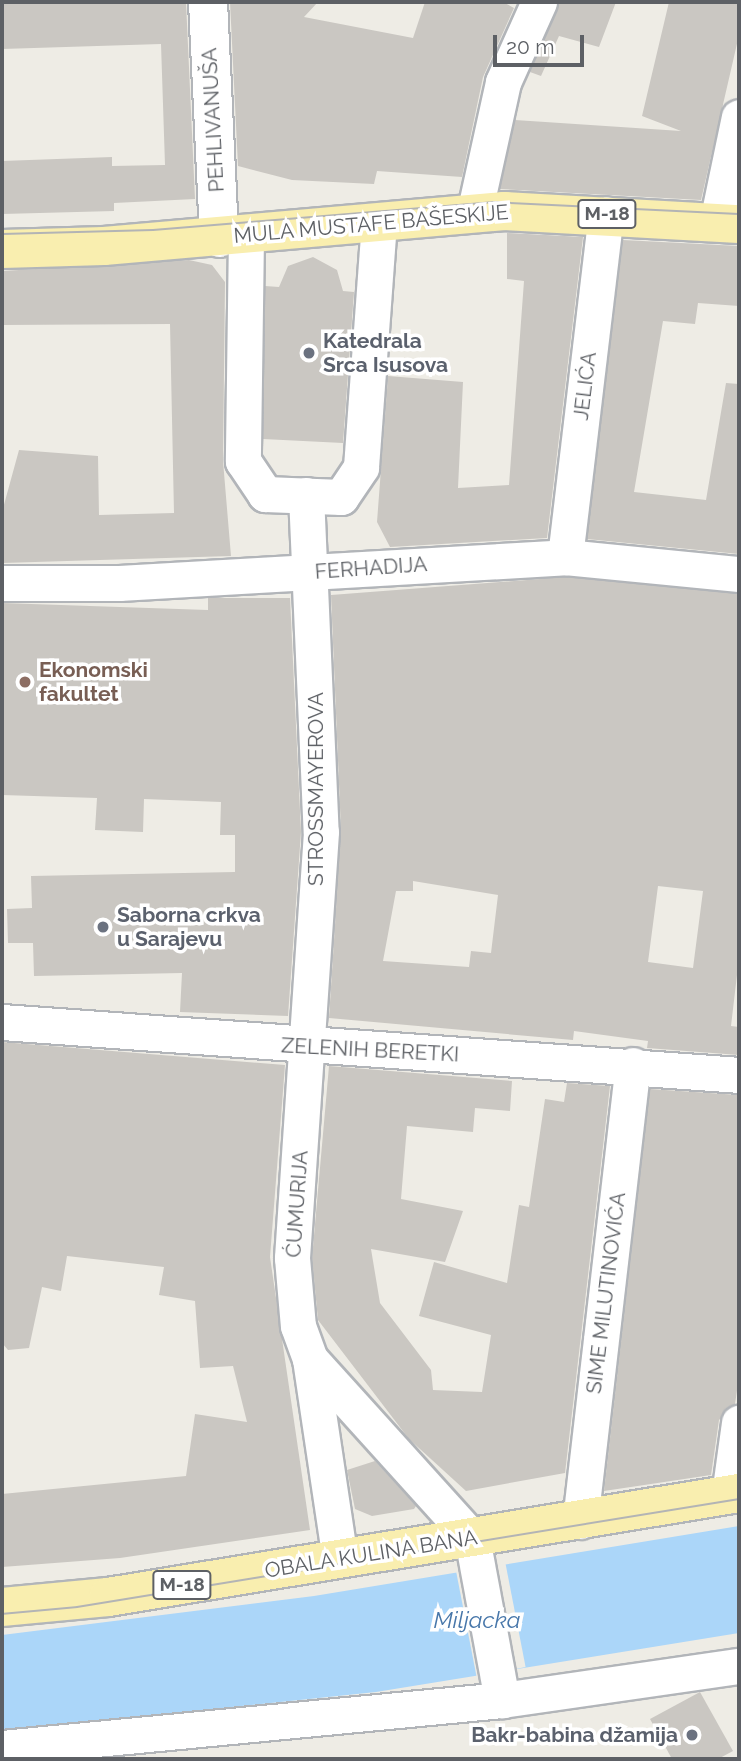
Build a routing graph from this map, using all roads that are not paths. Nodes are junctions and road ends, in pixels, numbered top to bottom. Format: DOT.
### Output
graph roads {
  1 [pos="208,2"];
  2 [pos="539,2"];
  3 [pos="739,117"];
  4 [pos="474,214"];
  5 [pos="606,214"];
  6 [pos="379,223"];
  7 [pos="728,223"];
  8 [pos="233,236"];
  9 [pos="2,249"];
  10 [pos="306,495"];
  11 [pos="565,557"];
  12 [pos="312,572"];
  13 [pos="739,575"];
  14 [pos="2,583"];
  15 [pos="2,1022"];
  16 [pos="309,1048"];
  17 [pos="633,1065"];
  18 [pos="739,1074"];
  19 [pos="310,1359"];
  20 [pos="739,1423"];
  21 [pos="734,1494"];
  22 [pos="580,1521"];
  23 [pos="475,1551"];
  24 [pos="340,1559"];
  25 [pos="2,1607"];
  26 [pos="739,1665"];
  27 [pos="499,1686"];
  28 [pos="2,1748"];
  1 -- 8 [label="street, PEHLIVANUŠA"];
  2 -- 4 [label="street"];
  3 -- 7 [label="street"];
  4 -- 5 [label="main road, MULA MUSTAFE BAŠESKIJE / M-18"];
  4 -- 6 [label="main road, MULA MUSTAFE BAŠESKIJE / M-18"];
  5 -- 7 [label="main road, MULA MUSTAFE BAŠESKIJE / M-18"];
  5 -- 11 [label="street, JELIĆA"];
  6 -- 8 [label="main road, MULA MUSTAFE BAŠESKIJE / M-18"];
  6 -- 10 [label="street"];
  8 -- 9 [label="main road, MULA MUSTAFE BAŠESKIJE / M-18"];
  8 -- 10 [label="street"];
  10 -- 12 [label="street, STROSSMAYEROVA"];
  11 -- 12 [label="street, FERHADIJA"];
  11 -- 13 [label="street, FERHADIJA"];
  12 -- 14 [label="street, FERHADIJA"];
  12 -- 16 [label="street, STROSSMAYEROVA"];
  15 -- 16 [label="street, ZELENIH BERETKI"];
  16 -- 17 [label="street, ZELENIH BERETKI"];
  16 -- 19 [label="street, ĆUMURIJA"];
  17 -- 18 [label="street, ZELENIH BERETKI"];
  17 -- 22 [label="street, SIME MILUTINOVIĆA"];
  19 -- 23 [label="street, ĆUMURIJA"];
  19 -- 24 [label="street, ĆUMURIJA"];
  20 -- 21 [label="street"];
  21 -- 22 [label="main road, OBALA KULINA BANA / M-18"];
  22 -- 23 [label="main road, OBALA KULINA BANA / M-18"];
  23 -- 24 [label="main road, OBALA KULINA BANA / M-18"];
  23 -- 27 [label="street"];
  24 -- 25 [label="main road, OBALA KULINA BANA / M-18"];
  26 -- 27 [label="street"];
  27 -- 28 [label="street"];
}
